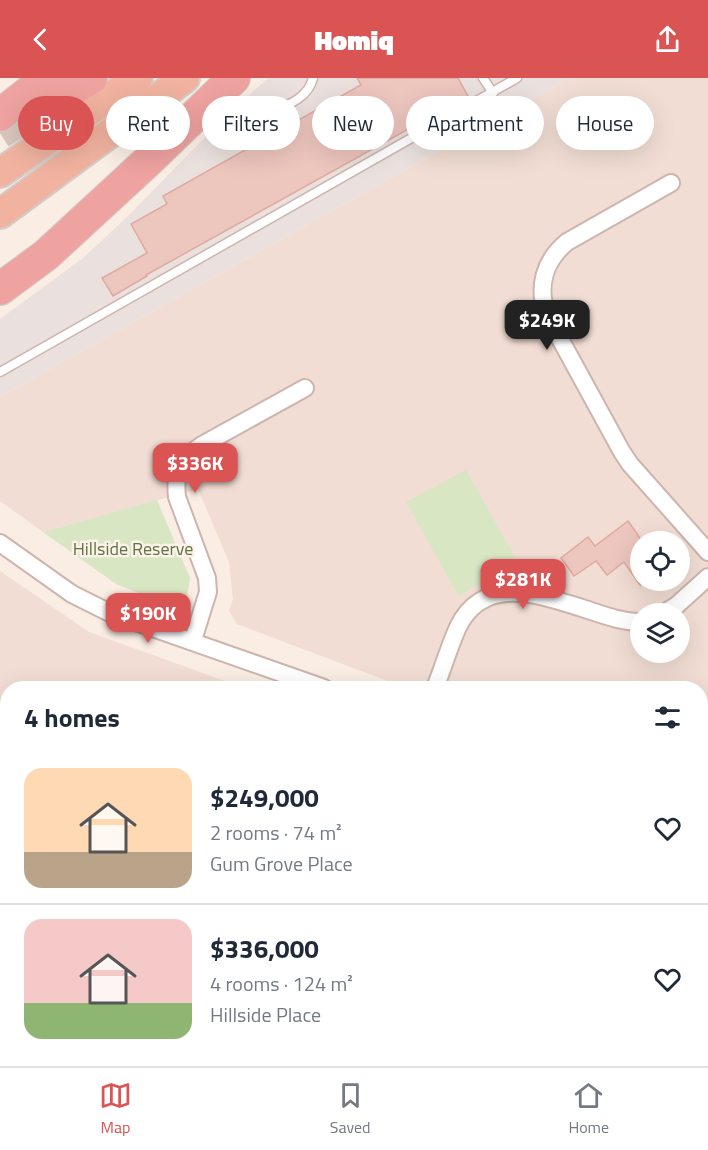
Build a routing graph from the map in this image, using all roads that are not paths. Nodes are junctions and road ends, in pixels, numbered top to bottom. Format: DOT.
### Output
graph roads {
  1 [pos="91,78"];
  2 [pos="138,78"];
  3 [pos="185,78"];
  4 [pos="234,78"];
  5 [pos="313,78"];
  6 [pos="483,78"];
  7 [pos="518,78"];
  8 [pos="48,90"];
  9 [pos="493,93"];
  10 [pos="214,96"];
  11 [pos="300,97"];
  12 [pos="202,108"];
  13 [pos="0,115"];
  14 [pos="0,173"];
  15 [pos="671,183"];
  16 [pos="0,214"];
  17 [pos="0,289"];
  18 [pos="0,372"];
  19 [pos="304,388"];
  20 [pos="0,543"];
  21 [pos="708,552"];
  22 [pos="708,577"];
  23 [pos="678,603"];
  24 [pos="630,620"];
  25 [pos="193,640"];
  26 [pos="305,681"];
  27 [pos="438,681"];
  1 -- 8 [label="highway"];
  2 -- 14 [label="highway"];
  3 -- 16 [label="highway"];
  4 -- 10 [label="highway"];
  5 -- 11 [label="lane"];
  6 -- 9 [label="lane"];
  7 -- 9 [label="lane"];
  8 -- 13 [label="highway"];
  9 -- 18 [label="lane"];
  12 -- 17 [label="highway"];
  15 -- 21 [label="street"];
  19 -- 25 [label="street"];
  20 -- 25 [label="street"];
  22 -- 23 [label="street"];
  24 -- 27 [label="street"];
  25 -- 26 [label="street"];
}
